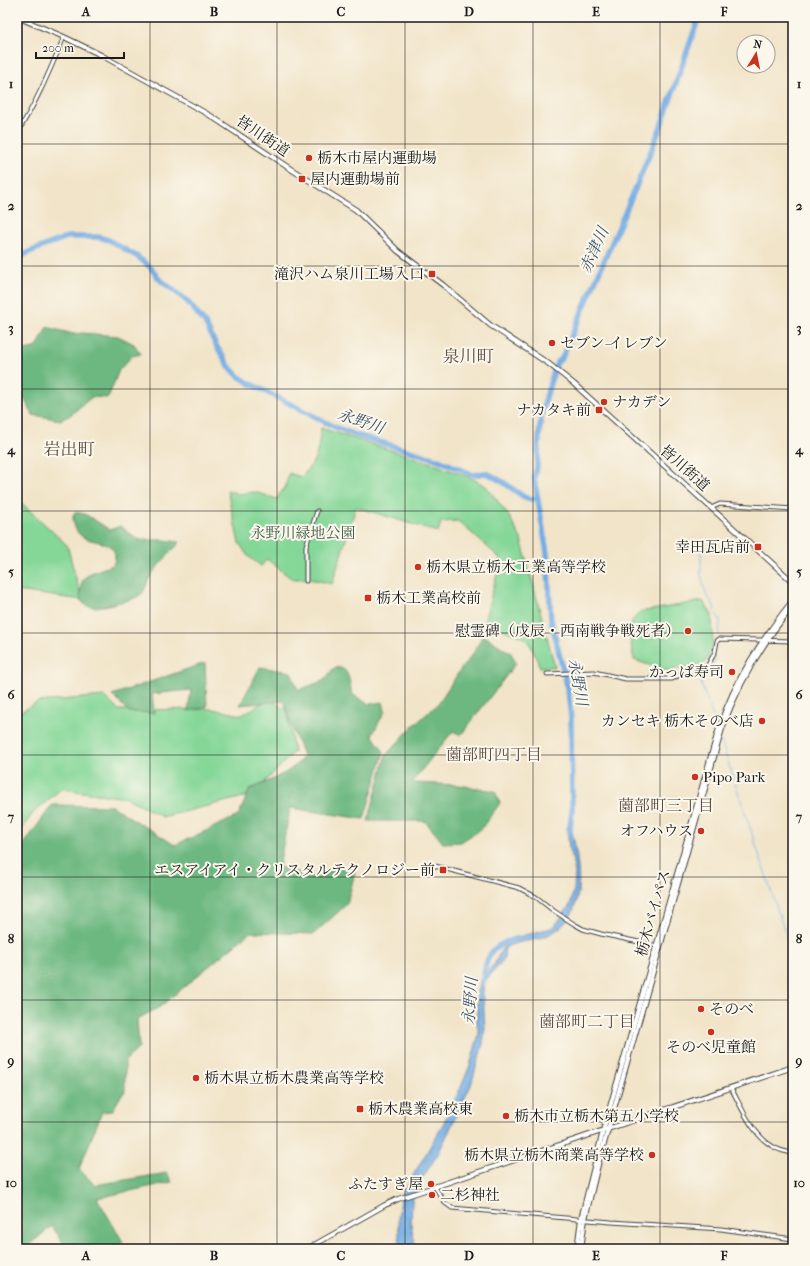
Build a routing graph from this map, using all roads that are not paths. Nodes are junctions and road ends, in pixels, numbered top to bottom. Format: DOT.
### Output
graph roads {
  1 [pos="17,17"];
  2 [pos="64,37"];
  3 [pos="17,133"];
  4 [pos="711,508"];
  5 [pos="793,509"];
  6 [pos="317,511"];
  7 [pos="306,581"];
  8 [pos="793,582"];
  9 [pos="793,600"];
  10 [pos="793,606"];
  11 [pos="765,640"];
  12 [pos="793,641"];
  13 [pos="547,674"];
  14 [pos="431,865"];
  15 [pos="658,946"];
  16 [pos="793,1067"];
  17 [pos="731,1088"];
  18 [pos="608,1129"];
  19 [pos="603,1131"];
  20 [pos="793,1154"];
  21 [pos="435,1187"];
  22 [pos="583,1219"];
  23 [pos="793,1239"];
  24 [pos="307,1249"];
  25 [pos="577,1249"];
  26 [pos="581,1249"];
  1 -- 2 [label="main road, 皆川街道"];
  2 -- 3 [label="street"];
  2 -- 4 [label="main road, 皆川街道"];
  4 -- 5 [label="street"];
  4 -- 8 [label="main road, 皆川街道"];
  6 -- 7 [label="street"];
  9 -- 11 [label="main road, 栃木バイパス"];
  10 -- 11 [label="main road, 栃木バイパス"];
  11 -- 12 [label="street"];
  11 -- 13 [label="street"];
  11 -- 15 [label="main road, 栃木バイパス"];
  14 -- 15 [label="street"];
  15 -- 18 [label="main road, 栃木バイパス"];
  15 -- 19 [label="main road, 栃木バイパス"];
  16 -- 17 [label="main road"];
  17 -- 18 [label="main road"];
  17 -- 20 [label="street"];
  18 -- 19 [label="main road"];
  18 -- 22 [label="main road, 栃木バイパス"];
  19 -- 21 [label="main road"];
  19 -- 22 [label="main road, 栃木バイパス"];
  21 -- 22 [label="street"];
  21 -- 24 [label="main road"];
  22 -- 23 [label="street"];
  22 -- 25 [label="main road, 栃木バイパス"];
  22 -- 26 [label="main road, 栃木バイパス"];
}
